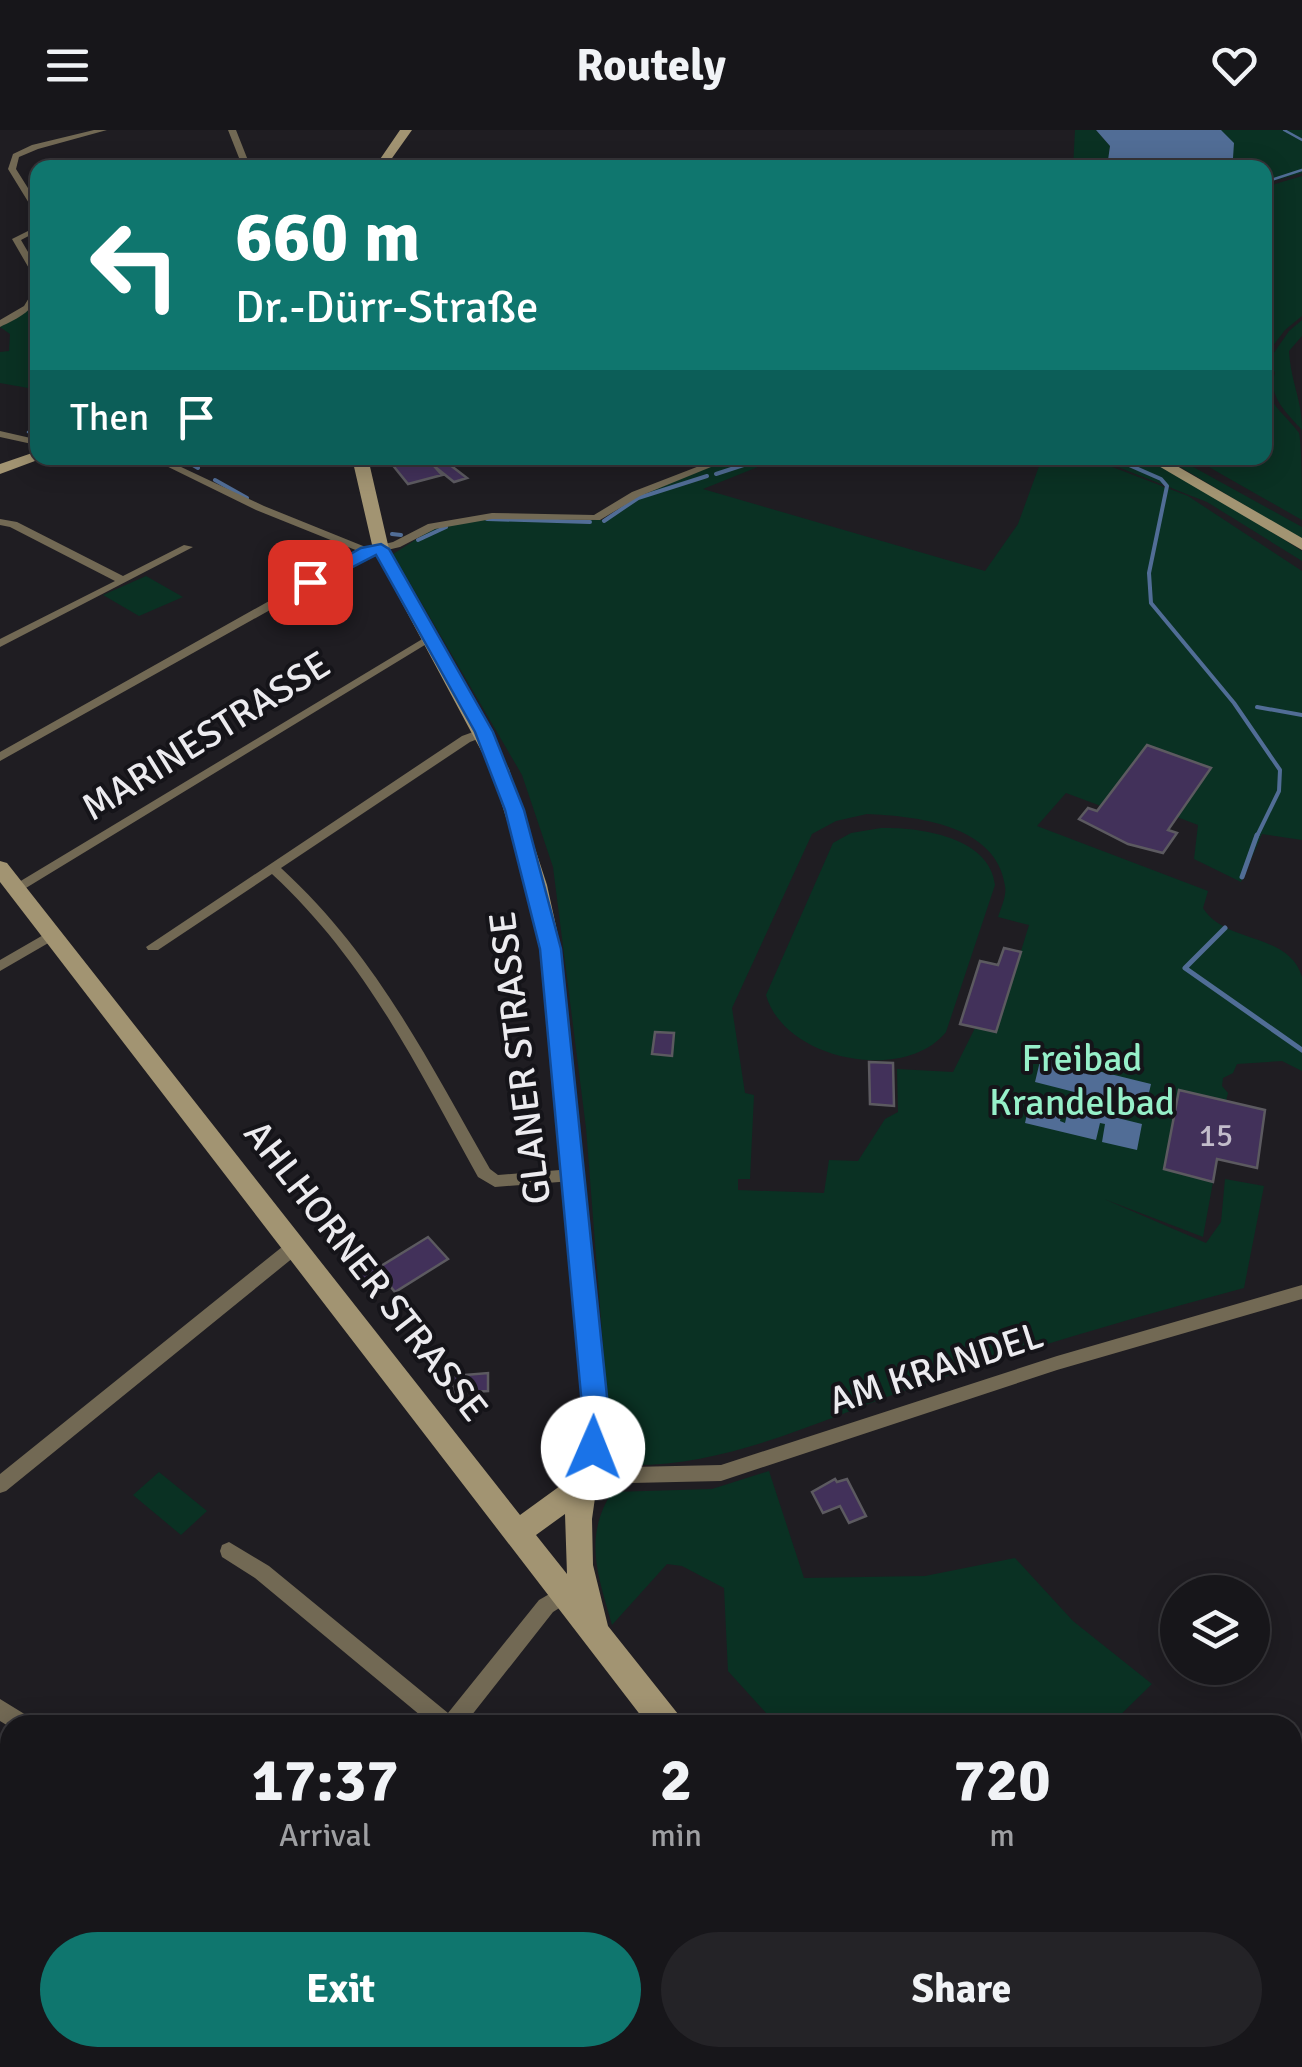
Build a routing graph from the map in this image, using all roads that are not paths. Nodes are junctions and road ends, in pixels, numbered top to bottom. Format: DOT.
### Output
graph roads {
  1 [pos="103,130"];
  2 [pos="232,130"];
  3 [pos="406,130"];
  4 [pos="244,160"];
  5 [pos="386,160"];
  6 [pos="30,198"];
  7 [pos="30,232"];
  8 [pos="16,238"];
  9 [pos="3,241"];
  10 [pos="30,263"];
  11 [pos="30,303"];
  12 [pos="0,324"];
  13 [pos="0,434"];
  14 [pos="30,446"];
  15 [pos="30,451"];
  16 [pos="169,465"];
  17 [pos="361,465"];
  18 [pos="693,465"];
  19 [pos="1165,465"];
  20 [pos="0,468"];
  21 [pos="0,522"];
  22 [pos="1302,546"];
  23 [pos="188,547"];
  24 [pos="374,550"];
  25 [pos="122,580"];
  26 [pos="3,638"];
  27 [pos="429,638"];
  28 [pos="484,732"];
  29 [pos="0,756"];
  30 [pos="0,868"];
  31 [pos="273,868"];
  32 [pos="16,888"];
  33 [pos="52,936"];
  34 [pos="153,947"];
  35 [pos="0,966"];
  36 [pos="572,1175"];
  37 [pos="293,1248"];
  38 [pos="1302,1292"];
  39 [pos="585,1480"];
  40 [pos="0,1485"];
  41 [pos="517,1533"];
  42 [pos="230,1551"];
  43 [pos="565,1594"];
  44 [pos="595,1632"];
  45 [pos="438,1715"];
  46 [pos="458,1715"];
  47 [pos="659,1715"];
  1 -- 6 [label="street"];
  2 -- 4 [label="street"];
  3 -- 5 [label="street"];
  7 -- 8 [label="street"];
  8 -- 9 [label="street"];
  8 -- 10 [label="street"];
  11 -- 12 [label="street"];
  13 -- 14 [label="street"];
  15 -- 20 [label="street"];
  16 -- 24 [label="street"];
  17 -- 24 [label="street, GLANER STRASSE"];
  18 -- 24 [label="street"];
  19 -- 22 [label="street"];
  21 -- 25 [label="street"];
  23 -- 25 [label="street"];
  24 -- 27 [label="street, GLANER STRASSE"];
  24 -- 29 [label="street"];
  25 -- 26 [label="street"];
  27 -- 28 [label="street, GLANER STRASSE"];
  27 -- 32 [label="street, MARINESTRASSE"];
  28 -- 31 [label="street"];
  28 -- 36 [label="street, GLANER STRASSE"];
  30 -- 32 [label="street, AHLHORNER STRASSE"];
  31 -- 34 [label="street"];
  31 -- 36 [label="street"];
  32 -- 33 [label="street, AHLHORNER STRASSE"];
  33 -- 35 [label="street"];
  33 -- 37 [label="street, AHLHORNER STRASSE"];
  36 -- 39 [label="street, GLANER STRASSE"];
  37 -- 40 [label="street"];
  37 -- 41 [label="street, AHLHORNER STRASSE"];
  38 -- 39 [label="street, AM KRANDEL"];
  39 -- 41 [label="street"];
  39 -- 44 [label="street, GLANER STRASSE"];
  41 -- 43 [label="street, AHLHORNER STRASSE"];
  42 -- 45 [label="street"];
  43 -- 44 [label="street, AHLHORNER STRASSE"];
  43 -- 46 [label="street"];
  44 -- 47 [label="street, AHLHORNER STRASSE"];
}
